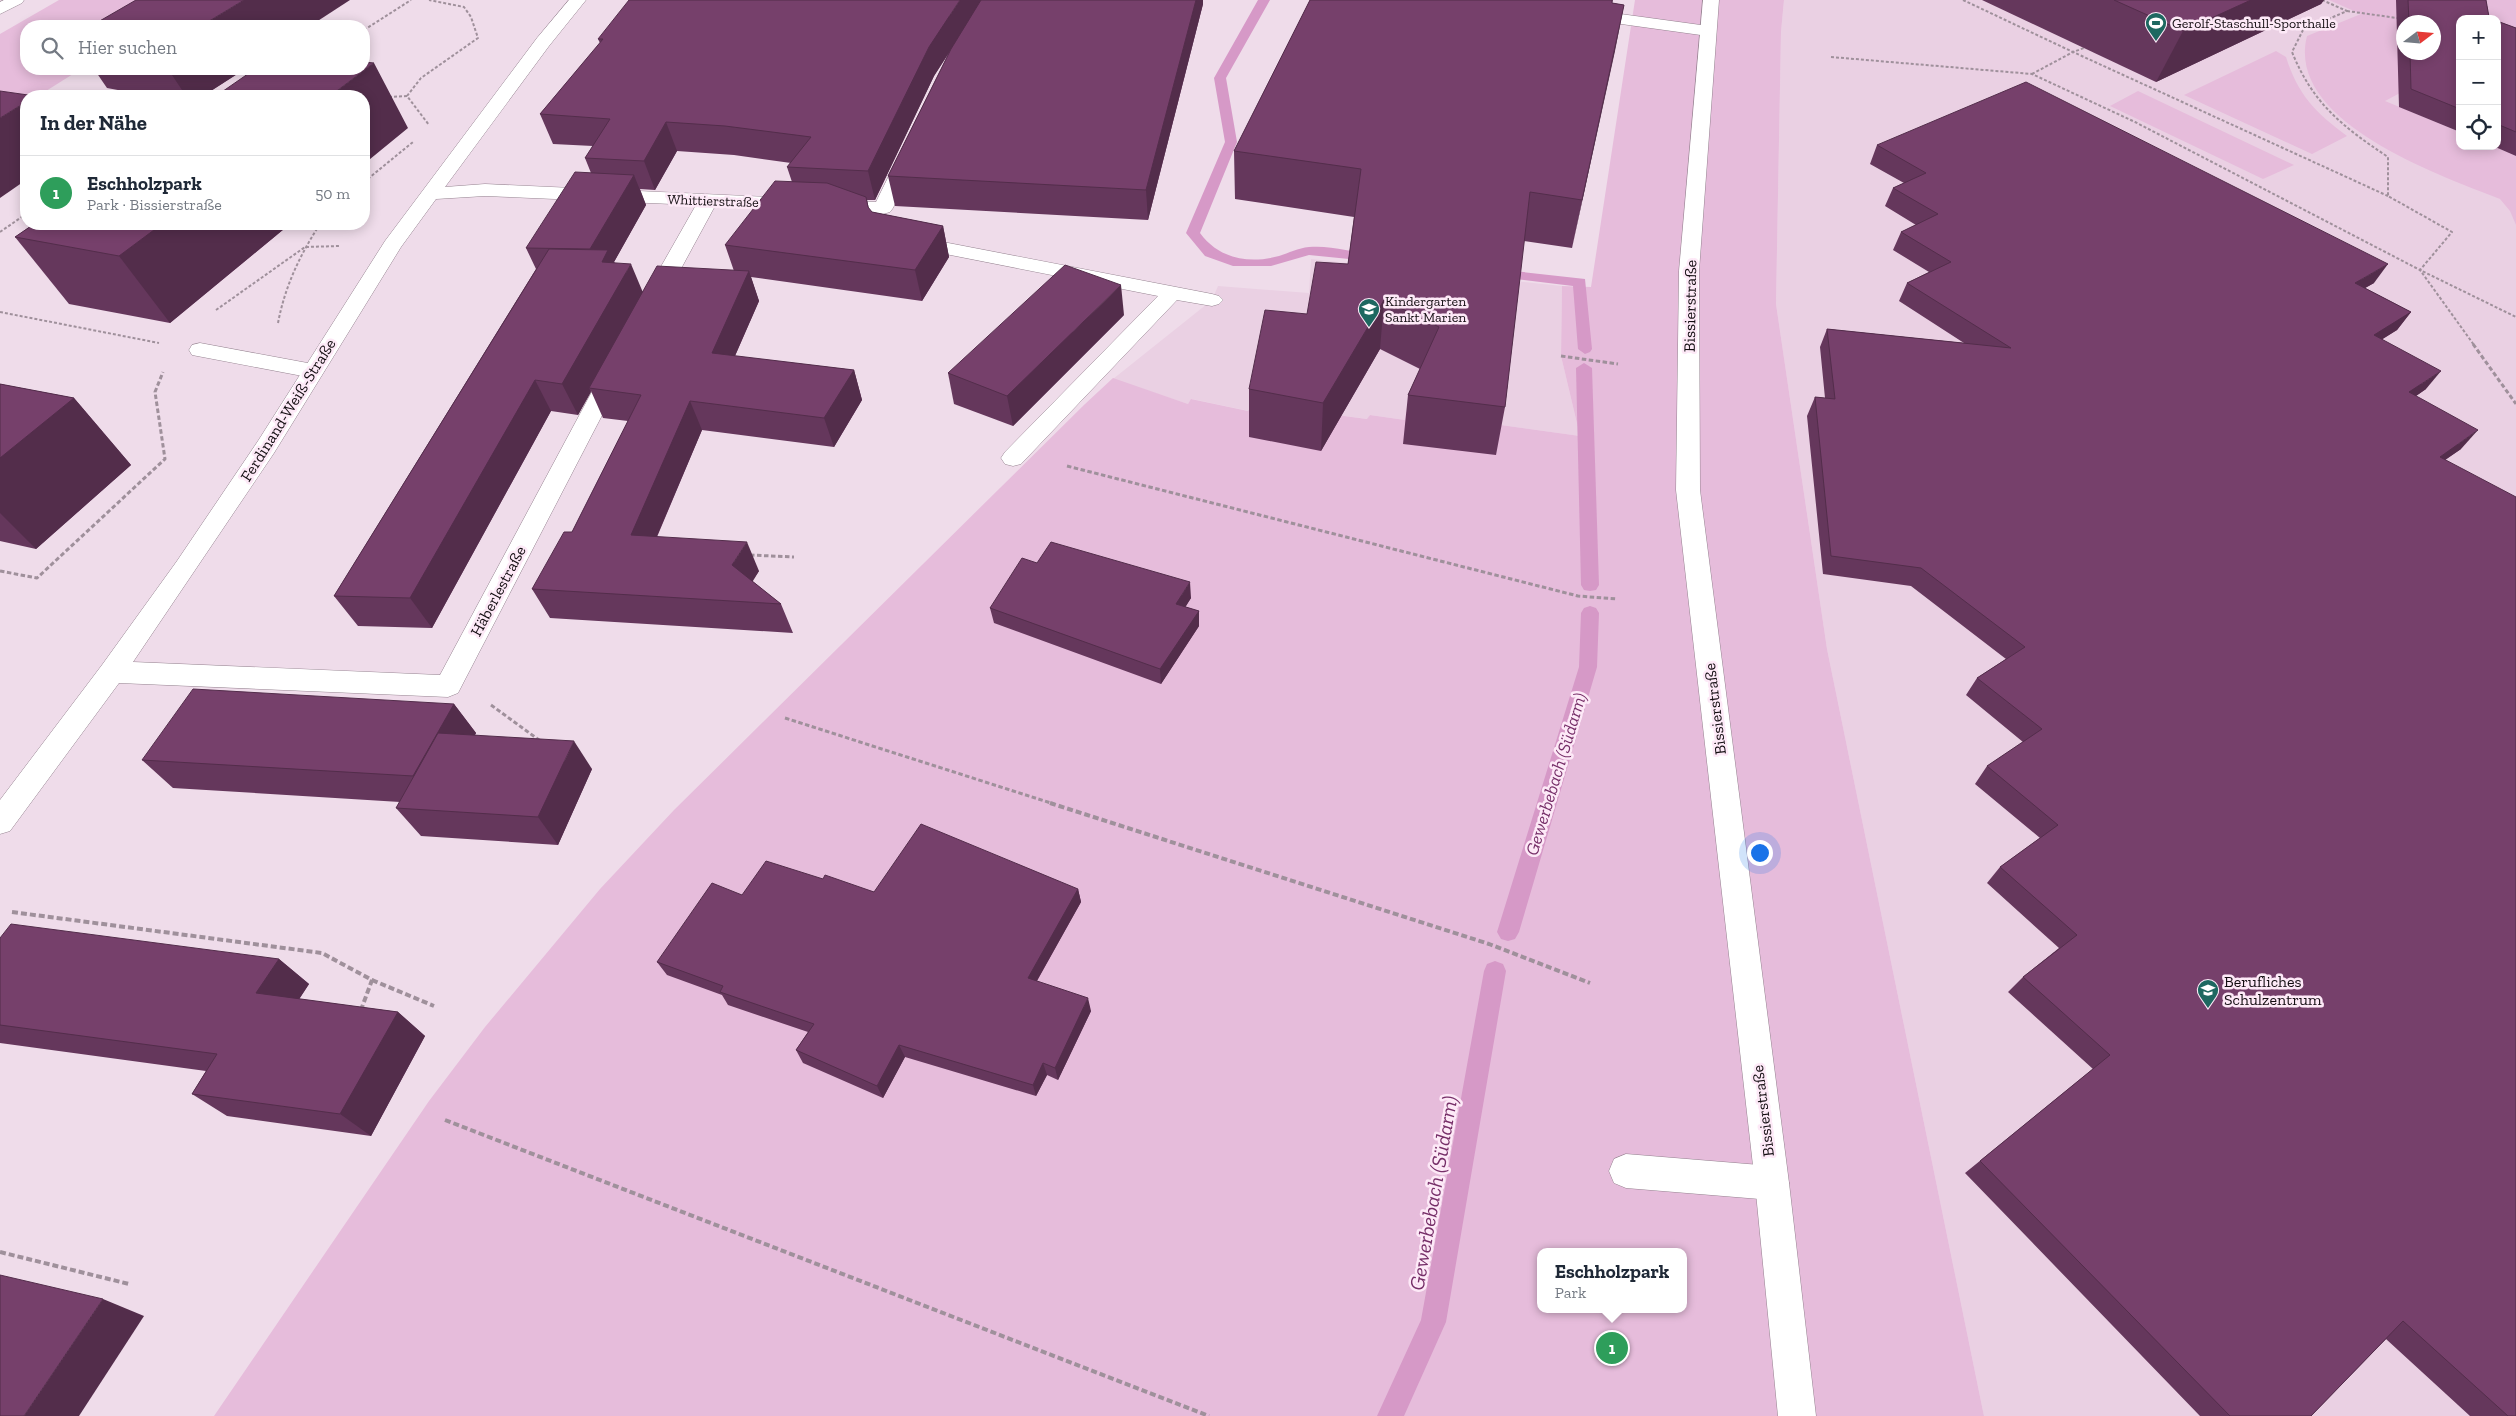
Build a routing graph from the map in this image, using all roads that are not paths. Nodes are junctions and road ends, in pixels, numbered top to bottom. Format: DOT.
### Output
graph roads {
  1 [pos="16,0"];
  2 [pos="578,0"];
  3 [pos="1711,0"];
  4 [pos="0,9"];
  5 [pos="1566,11"];
  6 [pos="1708,31"];
  7 [pos="916,138"];
  8 [pos="428,194"];
  9 [pos="708,201"];
  10 [pos="889,225"];
  11 [pos="1171,294"];
  12 [pos="1212,300"];
  13 [pos="644,318"];
  14 [pos="200,350"];
  15 [pos="625,351"];
  16 [pos="313,371"];
  17 [pos="1014,458"];
  18 [pos="112,672"];
  19 [pos="0,822"];
  20 [pos="1626,1171"];
  21 [pos="1772,1182"];
  22 [pos="1797,1416"];
  1 -- 4 [label="main road"];
  2 -- 8 [label="main road, Ferdinand-Weiß-Straße"];
  3 -- 6 [label="main road, Bissierstraße"];
  5 -- 6 [label="main road"];
  6 -- 21 [label="main road, Bissierstraße"];
  7 -- 10 [label="main road"];
  8 -- 9 [label="main road, Whittierstraße"];
  8 -- 16 [label="main road, Ferdinand-Weiß-Straße"];
  9 -- 10 [label="main road, Whittierstraße"];
  9 -- 13 [label="main road"];
  10 -- 11 [label="main road, Whittierstraße"];
  11 -- 12 [label="main road, Whittierstraße"];
  11 -- 17 [label="main road"];
  14 -- 16 [label="main road"];
  15 -- 18 [label="main road, Häberlestraße"];
  16 -- 18 [label="main road, Ferdinand-Weiß-Straße"];
  18 -- 19 [label="main road, Ferdinand-Weiß-Straße"];
  20 -- 21 [label="main road"];
  21 -- 22 [label="main road, Bissierstraße"];
}
